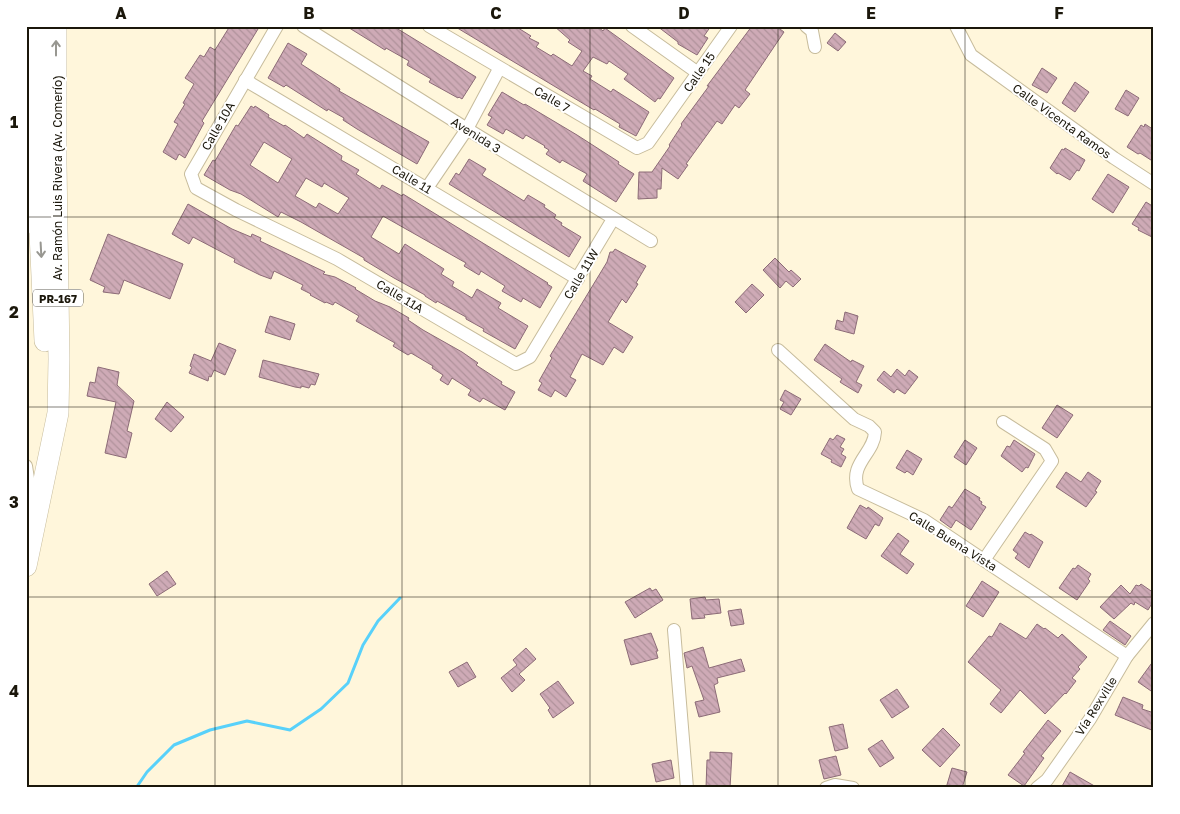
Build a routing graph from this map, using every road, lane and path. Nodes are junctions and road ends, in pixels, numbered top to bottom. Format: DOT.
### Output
graph roads {
  1 [pos="38,26"];
  2 [pos="56,26"];
  3 [pos="277,26"];
  4 [pos="303,26"];
  5 [pos="429,26"];
  6 [pos="632,26"];
  7 [pos="731,26"];
  8 [pos="806,26"];
  9 [pos="956,26"];
  10 [pos="814,47"];
  11 [pos="499,68"];
  12 [pos="698,73"];
  13 [pos="245,80"];
  14 [pos="26,97"];
  15 [pos="667,117"];
  16 [pos="467,129"];
  17 [pos="1154,184"];
  18 [pos="427,188"];
  19 [pos="236,210"];
  20 [pos="613,220"];
  21 [pos="26,228"];
  22 [pos="651,241"];
  23 [pos="578,279"];
  24 [pos="548,328"];
  25 [pos="778,350"];
  26 [pos="1003,422"];
  27 [pos="26,466"];
  28 [pos="31,498"];
  29 [pos="26,519"];
  30 [pos="984,560"];
  31 [pos="26,566"];
  32 [pos="1154,623"];
  33 [pos="674,630"];
  34 [pos="1127,656"];
  35 [pos="687,788"];
  36 [pos="826,788"];
  37 [pos="853,788"];
  38 [pos="1037,788"];
  1 -- 28 [label="highway, Av. Ramón Luis Rivera (Av. Comerío) / PR-167, one-way"];
  31 -- 2 [label="highway, Av. Ramón Luis Rivera (Av. Comerío) / PR-167, one-way"];
  3 -- 13 [label="street, Calle 10A"];
  4 -- 16 [label="street, Avenida 3"];
  5 -- 11 [label="street, Calle 7"];
  6 -- 12 [label="street"];
  7 -- 12 [label="street, Calle 15"];
  8 -- 10 [label="street"];
  9 -- 17 [label="street, Calle Vicenta Ramos"];
  11 -- 15 [label="street, Calle 7"];
  11 -- 16 [label="street"];
  12 -- 15 [label="street, Calle 15"];
  13 -- 18 [label="street, Calle 11"];
  13 -- 19 [label="street, Calle 10A"];
  14 -- 21 [label="street"];
  16 -- 18 [label="street"];
  16 -- 20 [label="street, Avenida 3"];
  18 -- 23 [label="street, Calle 11"];
  19 -- 24 [label="street, Calle 11A"];
  20 -- 22 [label="street, Avenida 3"];
  20 -- 23 [label="street, Calle 11W"];
  23 -- 24 [label="street, Calle 11W"];
  25 -- 30 [label="street, Calle Buena Vista"];
  26 -- 30 [label="street"];
  27 -- 28 [label="street"];
  28 -- 29 [label="highway, Av. Ramón Luis Rivera (Av. Comerío) / PR-167"];
  30 -- 34 [label="street, Calle Buena Vista"];
  32 -- 34 [label="street, Vía Rexville"];
  33 -- 35 [label="street"];
  34 -- 38 [label="street, Vía Rexville"];
  36 -- 37 [label="street"];
}
